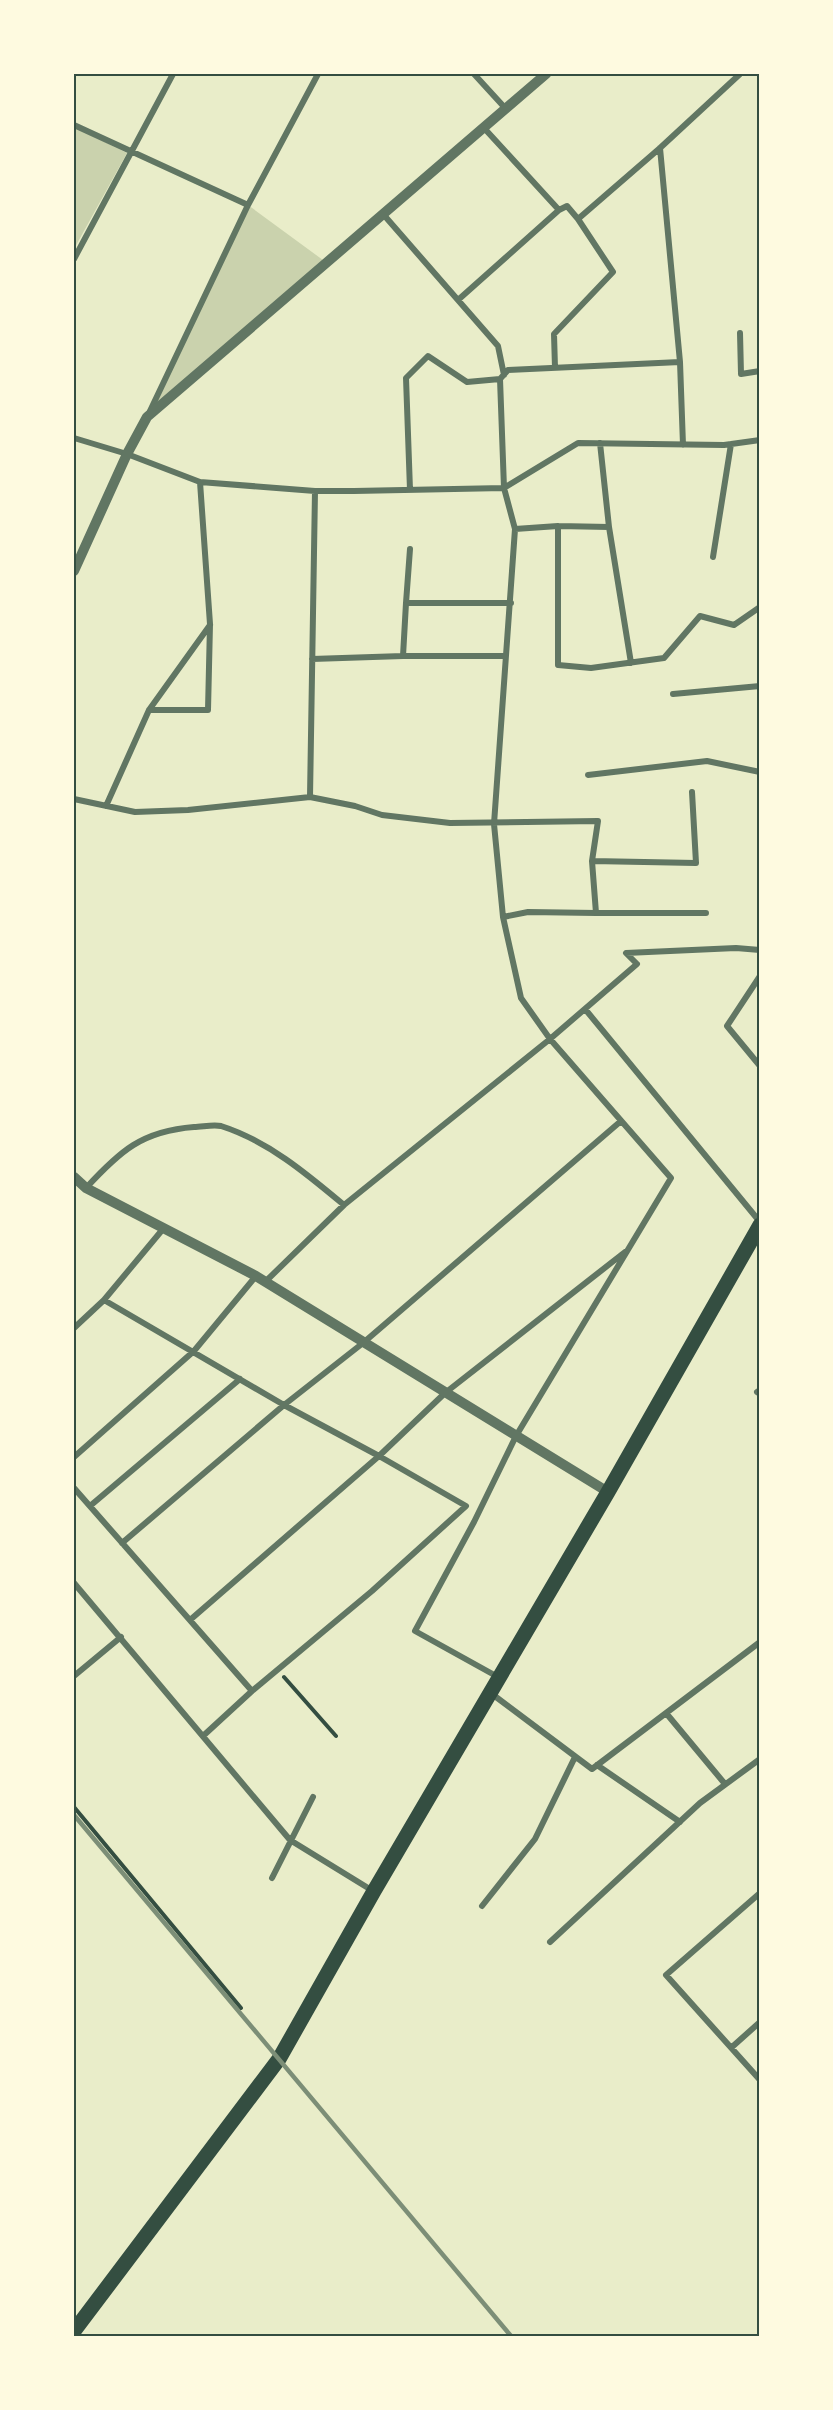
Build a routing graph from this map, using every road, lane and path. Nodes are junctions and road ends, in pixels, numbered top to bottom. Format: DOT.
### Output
graph roads {
  1 [pos="173,74"];
  2 [pos="318,74"];
  3 [pos="474,74"];
  4 [pos="546,74"];
  5 [pos="740,74"];
  6 [pos="506,109"];
  7 [pos="74,125"];
  8 [pos="484,128"];
  9 [pos="660,148"];
  10 [pos="130,151"];
  11 [pos="248,205"];
  12 [pos="559,210"];
  13 [pos="383,214"];
  14 [pos="578,219"];
  15 [pos="74,259"];
  16 [pos="459,300"];
  17 [pos="740,333"];
  18 [pos="680,362"];
  19 [pos="555,368"];
  20 [pos="759,371"];
  21 [pos="502,377"];
  22 [pos="147,417"];
  23 [pos="74,438"];
  24 [pos="759,440"];
  25 [pos="600,443"];
  26 [pos="731,444"];
  27 [pos="683,445"];
  28 [pos="127,454"];
  29 [pos="200,482"];
  30 [pos="504,488"];
  31 [pos="410,490"];
  32 [pos="315,491"];
  33 [pos="558,526"];
  34 [pos="609,527"];
  35 [pos="515,529"];
  36 [pos="410,549"];
  37 [pos="713,557"];
  38 [pos="74,571"];
  39 [pos="406,603"];
  40 [pos="511,603"];
  41 [pos="759,607"];
  42 [pos="210,624"];
  43 [pos="403,656"];
  44 [pos="505,656"];
  45 [pos="312,659"];
  46 [pos="631,663"];
  47 [pos="759,686"];
  48 [pos="673,694"];
  49 [pos="149,710"];
  50 [pos="759,772"];
  51 [pos="588,775"];
  52 [pos="692,792"];
  53 [pos="310,797"];
  54 [pos="74,799"];
  55 [pos="106,806"];
  56 [pos="494,824"];
  57 [pos="592,861"];
  58 [pos="596,913"];
  59 [pos="706,913"];
  60 [pos="503,917"];
  61 [pos="759,950"];
  62 [pos="759,976"];
  63 [pos="585,1009"];
  64 [pos="550,1039"];
  65 [pos="759,1066"];
  66 [pos="621,1121"];
  67 [pos="78,1182"];
  68 [pos="344,1205"];
  69 [pos="759,1223"];
  70 [pos="163,1229"];
  71 [pos="628,1250"];
  72 [pos="260,1279"];
  73 [pos="104,1300"];
  74 [pos="74,1328"];
  75 [pos="363,1343"];
  76 [pos="194,1351"];
  77 [pos="240,1379"];
  78 [pos="759,1390"];
  79 [pos="445,1393"];
  80 [pos="759,1394"];
  81 [pos="284,1405"];
  82 [pos="516,1436"];
  83 [pos="379,1456"];
  84 [pos="74,1457"];
  85 [pos="74,1488"];
  86 [pos="608,1492"];
  87 [pos="90,1506"];
  88 [pos="466,1506"];
  89 [pos="478,1513"];
  90 [pos="122,1543"];
  91 [pos="74,1583"];
  92 [pos="190,1620"];
  93 [pos="120,1637"];
  94 [pos="759,1642"];
  95 [pos="278,1670"];
  96 [pos="74,1676"];
  97 [pos="500,1678"];
  98 [pos="252,1691"];
  99 [pos="491,1693"];
  100 [pos="666,1713"];
  101 [pos="203,1736"];
  102 [pos="336,1736"];
  103 [pos="575,1757"];
  104 [pos="759,1759"];
  105 [pos="597,1765"];
  106 [pos="725,1784"];
  107 [pos="314,1797"];
  108 [pos="74,1807"];
  109 [pos="680,1822"];
  110 [pos="290,1840"];
  111 [pos="272,1878"];
  112 [pos="374,1892"];
  113 [pos="759,1893"];
  114 [pos="482,1906"];
  115 [pos="550,1942"];
  116 [pos="242,2008"];
  117 [pos="759,2022"];
  118 [pos="732,2047"];
  119 [pos="759,2080"];
  120 [pos="74,2331"];
  1 -- 10 [label="street"];
  2 -- 11 [label="street"];
  3 -- 6 [label="street"];
  4 -- 6 [label="street"];
  5 -- 9 [label="street"];
  6 -- 8 [label="street"];
  7 -- 10 [label="street"];
  8 -- 12 [label="street"];
  8 -- 13 [label="street"];
  9 -- 14 [label="street"];
  9 -- 18 [label="street"];
  10 -- 11 [label="street"];
  10 -- 15 [label="street"];
  11 -- 22 [label="street"];
  12 -- 14 [label="street"];
  12 -- 16 [label="street"];
  13 -- 16 [label="street"];
  13 -- 22 [label="street"];
  14 -- 19 [label="street"];
  16 -- 21 [label="street"];
  17 -- 20 [label="street"];
  18 -- 19 [label="street"];
  18 -- 27 [label="street"];
  19 -- 21 [label="street"];
  21 -- 30 [label="street"];
  21 -- 31 [label="street"];
  22 -- 28 [label="street"];
  23 -- 28 [label="street"];
  24 -- 26 [label="street"];
  25 -- 27 [label="street"];
  25 -- 30 [label="street"];
  25 -- 34 [label="street"];
  26 -- 27 [label="street"];
  26 -- 37 [label="street"];
  28 -- 29 [label="street"];
  28 -- 38 [label="street"];
  29 -- 32 [label="street"];
  29 -- 42 [label="street"];
  30 -- 31 [label="street"];
  30 -- 35 [label="street"];
  31 -- 32 [label="street"];
  32 -- 45 [label="street"];
  33 -- 34 [label="street"];
  33 -- 35 [label="street"];
  33 -- 46 [label="street"];
  34 -- 46 [label="street"];
  35 -- 40 [label="street"];
  36 -- 39 [label="street"];
  39 -- 40 [label="street"];
  39 -- 43 [label="street"];
  40 -- 44 [label="street"];
  41 -- 46 [label="street"];
  42 -- 49 [label="street"];
  42 -- 49 [label="street"];
  43 -- 44 [label="street"];
  43 -- 45 [label="street"];
  44 -- 56 [label="street"];
  45 -- 53 [label="street"];
  47 -- 48 [label="street"];
  49 -- 55 [label="street"];
  50 -- 51 [label="street"];
  52 -- 57 [label="street"];
  53 -- 55 [label="street"];
  53 -- 56 [label="street"];
  54 -- 55 [label="street"];
  56 -- 57 [label="street"];
  56 -- 60 [label="street"];
  57 -- 58 [label="street"];
  58 -- 59 [label="street"];
  58 -- 60 [label="street"];
  60 -- 64 [label="street"];
  61 -- 63 [label="street"];
  62 -- 65 [label="street"];
  63 -- 64 [label="street"];
  63 -- 69 [label="street"];
  64 -- 66 [label="street"];
  64 -- 68 [label="street"];
  66 -- 71 [label="street"];
  66 -- 75 [label="street"];
  67 -- 68 [label="street"];
  67 -- 70 [label="street"];
  68 -- 72 [label="street"];
  69 -- 86 [label="main road"];
  70 -- 72 [label="street"];
  70 -- 73 [label="street"];
  71 -- 79 [label="street"];
  71 -- 82 [label="street"];
  72 -- 75 [label="street"];
  72 -- 76 [label="street"];
  73 -- 74 [label="street"];
  73 -- 76 [label="street"];
  75 -- 79 [label="street"];
  75 -- 81 [label="street"];
  76 -- 77 [label="street"];
  76 -- 84 [label="street"];
  77 -- 81 [label="street"];
  77 -- 87 [label="street"];
  78 -- 80 [label="street"];
  79 -- 82 [label="street"];
  79 -- 83 [label="street"];
  81 -- 83 [label="street"];
  81 -- 90 [label="street"];
  82 -- 86 [label="street"];
  82 -- 89 [label="street"];
  83 -- 88 [label="street"];
  83 -- 92 [label="street"];
  85 -- 87 [label="street"];
  86 -- 97 [label="main road"];
  87 -- 90 [label="street"];
  88 -- 89 [label="street"];
  88 -- 95 [label="street"];
  89 -- 97 [label="street"];
  90 -- 92 [label="street"];
  91 -- 93 [label="street"];
  92 -- 98 [label="street"];
  93 -- 96 [label="street"];
  93 -- 101 [label="street"];
  94 -- 100 [label="street"];
  95 -- 98 [label="street"];
  95 -- 102 [label="path"];
  97 -- 99 [label="main road"];
  98 -- 101 [label="street"];
  99 -- 103 [label="street"];
  99 -- 112 [label="main road"];
  100 -- 105 [label="street"];
  100 -- 106 [label="street"];
  101 -- 110 [label="street"];
  103 -- 105 [label="street"];
  103 -- 114 [label="street"];
  104 -- 106 [label="street"];
  105 -- 109 [label="street"];
  106 -- 109 [label="street"];
  107 -- 110 [label="street"];
  108 -- 116 [label="path"];
  109 -- 115 [label="street"];
  110 -- 111 [label="street"];
  110 -- 112 [label="street"];
  112 -- 120 [label="main road"];
  113 -- 118 [label="street"];
  117 -- 118 [label="street"];
  118 -- 119 [label="street"];
}
